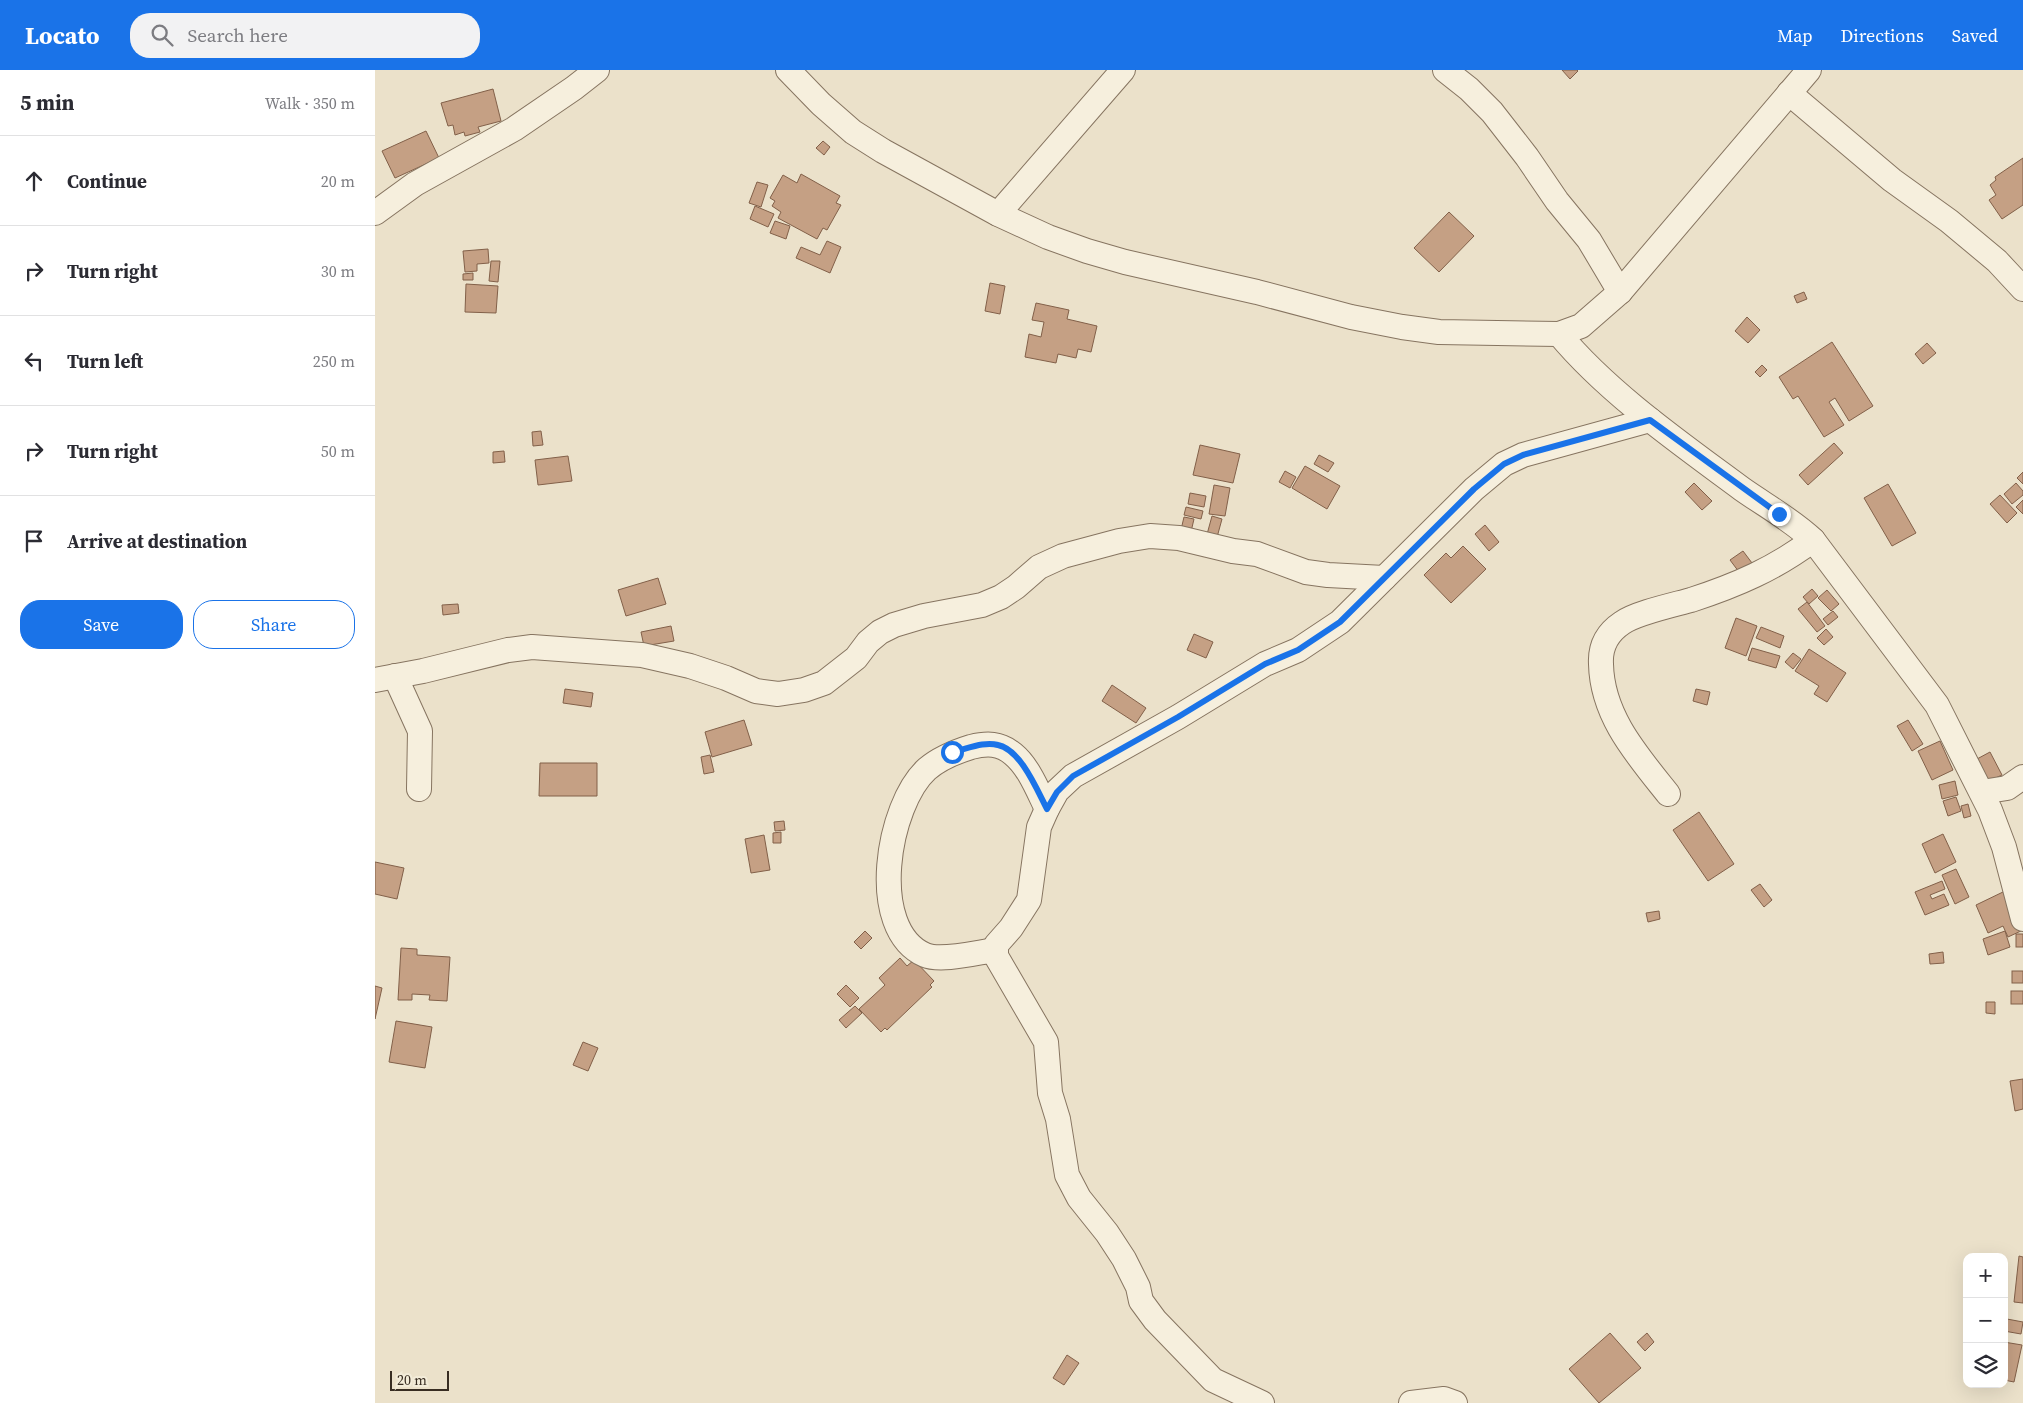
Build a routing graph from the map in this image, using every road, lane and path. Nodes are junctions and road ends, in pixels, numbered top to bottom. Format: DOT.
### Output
graph roads {
  1 [pos="597,70"];
  2 [pos="788,70"];
  3 [pos="1123,70"];
  4 [pos="1445,70"];
  5 [pos="1809,70"];
  6 [pos="1789,93"];
  7 [pos="375,213"];
  8 [pos="998,214"];
  9 [pos="2023,288"];
  10 [pos="1620,292"];
  11 [pos="1559,334"];
  12 [pos="1650,420"];
  13 [pos="1813,540"];
  14 [pos="1384,578"];
  15 [pos="385,678"];
  16 [pos="2023,777"];
  17 [pos="419,789"];
  18 [pos="1982,792"];
  19 [pos="1668,794"];
  20 [pos="1047,809"];
  21 [pos="2023,919"];
  22 [pos="996,950"];
  23 [pos="1262,1403"];
  24 [pos="1411,1403"];
  25 [pos="1455,1403"];
  1 -- 7 [label="street"];
  2 -- 8 [label="street"];
  3 -- 8 [label="street"];
  4 -- 10 [label="street"];
  5 -- 6 [label="street"];
  6 -- 9 [label="street"];
  6 -- 10 [label="street"];
  8 -- 11 [label="street"];
  10 -- 11 [label="street"];
  11 -- 12 [label="street"];
  12 -- 13 [label="street"];
  12 -- 14 [label="street"];
  13 -- 18 [label="street"];
  13 -- 19 [label="street"];
  14 -- 15 [label="street"];
  14 -- 20 [label="street"];
  15 -- 17 [label="street"];
  16 -- 18 [label="street"];
  18 -- 21 [label="street"];
  20 -- 22 [label="street"];
  20 -- 22 [label="street"];
  22 -- 23 [label="street"];
  24 -- 25 [label="street"];
}
